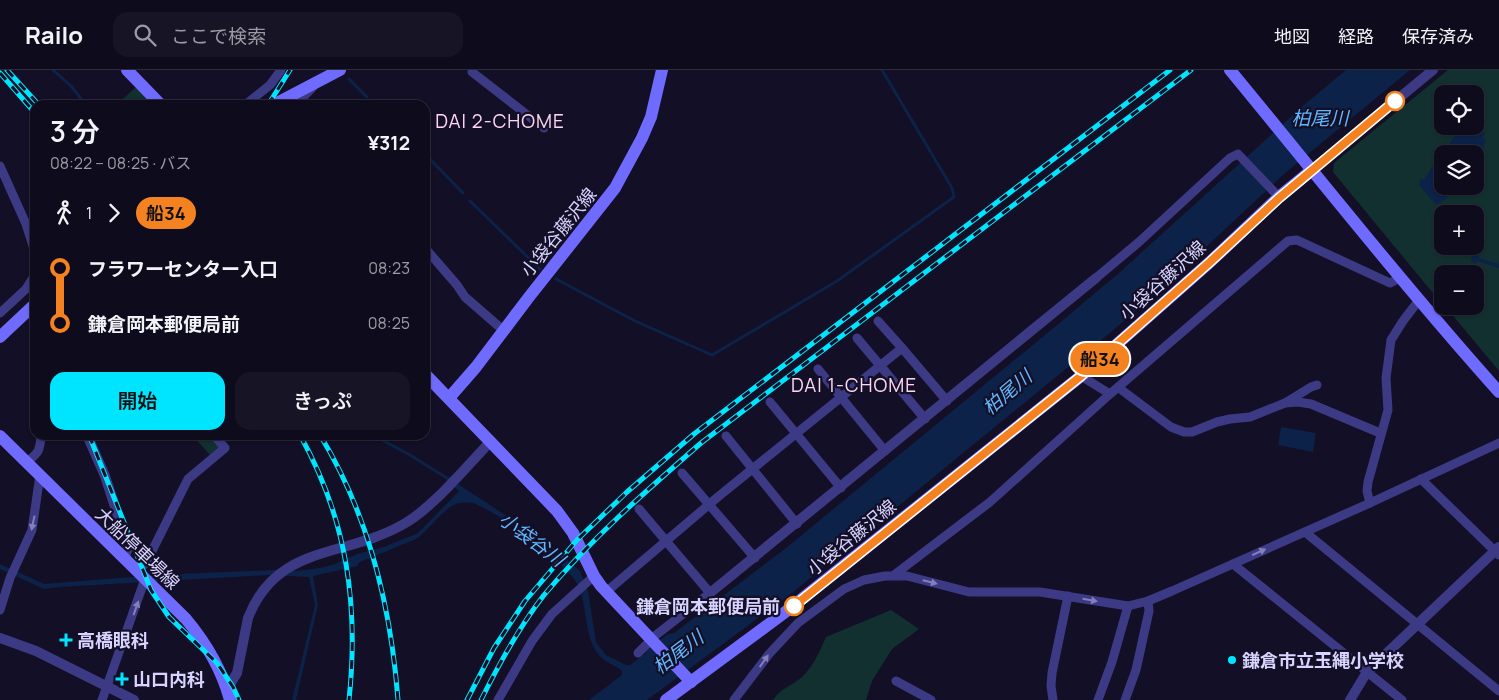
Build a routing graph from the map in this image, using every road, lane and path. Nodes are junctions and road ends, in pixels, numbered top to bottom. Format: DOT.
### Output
graph roads {
  1 [pos="127,70"];
  2 [pos="281,70"];
  3 [pos="340,70"];
  4 [pos="662,70"];
  5 [pos="1230,70"];
  6 [pos="1433,70"];
  7 [pos="472,72"];
  8 [pos="320,80"];
  9 [pos="156,100"];
  10 [pos="251,100"];
  11 [pos="282,100"];
  12 [pos="302,100"];
  13 [pos="544,128"];
  14 [pos="0,166"];
  15 [pos="1310,168"];
  16 [pos="1277,196"];
  17 [pos="30,236"];
  18 [pos="430,254"];
  19 [pos="1096,278"];
  20 [pos="1400,278"];
  21 [pos="30,283"];
  22 [pos="1419,300"];
  23 [pos="30,309"];
  24 [pos="0,313"];
  25 [pos="878,322"];
  26 [pos="503,330"];
  27 [pos="0,337"];
  28 [pos="857,338"];
  29 [pos="902,348"];
  30 [pos="881,365"];
  31 [pos="818,369"];
  32 [pos="1081,376"];
  33 [pos="430,379"];
  34 [pos="1120,388"];
  35 [pos="1499,392"];
  36 [pos="1110,394"];
  37 [pos="449,398"];
  38 [pos="841,398"];
  39 [pos="947,401"];
  40 [pos="770,402"];
  41 [pos="1285,403"];
  42 [pos="1318,407"];
  43 [pos="925,419"];
  44 [pos="1380,434"];
  45 [pos="0,436"];
  46 [pos="726,436"];
  47 [pos="796,436"];
  48 [pos="41,440"];
  49 [pos="89,440"];
  50 [pos="218,440"];
  51 [pos="491,441"];
  52 [pos="1499,442"];
  53 [pos="885,451"];
  54 [pos="27,462"];
  55 [pos="754,469"];
  56 [pos="682,473"];
  57 [pos="40,475"];
  58 [pos="1421,479"];
  59 [pos="841,488"];
  60 [pos="1370,503"];
  61 [pos="709,505"];
  62 [pos="639,509"];
  63 [pos="797,524"];
  64 [pos="1305,532"];
  65 [pos="666,541"];
  66 [pos="1498,551"];
  67 [pos="755,558"];
  68 [pos="124,559"];
  69 [pos="1234,564"];
  70 [pos="894,575"];
  71 [pos="143,579"];
  72 [pos="590,579"];
  73 [pos="606,592"];
  74 [pos="710,593"];
  75 [pos="1068,596"];
  76 [pos="1148,601"];
  77 [pos="1128,606"];
  78 [pos="0,610"];
  79 [pos="775,620"];
  80 [pos="1417,624"];
  81 [pos="788,632"];
  82 [pos="0,638"];
  83 [pos="652,640"];
  84 [pos="638,653"];
  85 [pos="1367,672"];
  86 [pos="896,681"];
  87 [pos="691,682"];
  88 [pos="107,686"];
  89 [pos="1499,691"];
  90 [pos="228,695"];
  91 [pos="102,700"];
  92 [pos="134,700"];
  93 [pos="498,700"];
  94 [pos="666,700"];
  95 [pos="734,700"];
  96 [pos="931,700"];
  97 [pos="1053,700"];
  98 [pos="1098,700"];
  99 [pos="1125,700"];
  100 [pos="1350,700"];
  101 [pos="1402,700"];
  1 -- 9 [label="main road"];
  2 -- 10 [label="street"];
  3 -- 8 [label="main road"];
  4 -- 26 [label="main road, 小袋谷藤沢線"];
  5 -- 15 [label="main road"];
  6 -- 15 [label="street"];
  7 -- 13 [label="street"];
  8 -- 11 [label="main road"];
  8 -- 12 [label="street"];
  14 -- 17 [label="street"];
  15 -- 16 [label="main road, 小袋谷藤沢線"];
  15 -- 20 [label="main road"];
  16 -- 19 [label="street"];
  16 -- 32 [label="main road, 小袋谷藤沢線"];
  18 -- 26 [label="street"];
  19 -- 39 [label="street"];
  20 -- 22 [label="main road"];
  20 -- 34 [label="street"];
  21 -- 24 [label="street"];
  22 -- 35 [label="main road"];
  22 -- 44 [label="street"];
  23 -- 27 [label="main road"];
  25 -- 29 [label="street"];
  26 -- 37 [label="main road, 小袋谷藤沢線"];
  28 -- 30 [label="street"];
  29 -- 30 [label="street"];
  29 -- 39 [label="street"];
  30 -- 38 [label="street"];
  30 -- 43 [label="street"];
  31 -- 38 [label="street"];
  32 -- 36 [label="street"];
  32 -- 79 [label="main road, 小袋谷藤沢線"];
  33 -- 37 [label="main road"];
  34 -- 36 [label="street"];
  34 -- 41 [label="street"];
  36 -- 70 [label="street"];
  37 -- 51 [label="main road"];
  38 -- 47 [label="street"];
  38 -- 53 [label="street"];
  39 -- 43 [label="street"];
  40 -- 47 [label="street"];
  41 -- 42 [label="street"];
  41 -- 42 [label="street"];
  42 -- 44 [label="street"];
  43 -- 53 [label="street"];
  44 -- 60 [label="street"];
  45 -- 54 [label="main road, 大船停車場線"];
  46 -- 55 [label="street"];
  47 -- 55 [label="street"];
  47 -- 59 [label="street"];
  48 -- 54 [label="street"];
  49 -- 68 [label="street"];
  50 -- 71 [label="street"];
  51 -- 72 [label="main road"];
  51 -- 90 [label="street"];
  52 -- 58 [label="street"];
  53 -- 59 [label="street"];
  54 -- 57 [label="main road, 大船停車場線"];
  55 -- 61 [label="street"];
  55 -- 63 [label="street"];
  56 -- 61 [label="street"];
  57 -- 68 [label="main road, 大船停車場線"];
  57 -- 78 [label="street, one-way"];
  58 -- 60 [label="street"];
  58 -- 66 [label="street"];
  59 -- 63 [label="street"];
  60 -- 64 [label="street"];
  61 -- 65 [label="street"];
  61 -- 67 [label="street"];
  62 -- 65 [label="street"];
  63 -- 67 [label="street"];
  69 -- 64 [label="street, one-way"];
  64 -- 80 [label="street"];
  65 -- 73 [label="street"];
  65 -- 74 [label="street"];
  66 -- 80 [label="street"];
  67 -- 74 [label="street"];
  68 -- 71 [label="main road, 大船停車場線"];
  69 -- 76 [label="street"];
  69 -- 85 [label="street"];
  70 -- 75 [label="street, one-way"];
  70 -- 81 [label="street"];
  88 -- 71 [label="street, one-way"];
  71 -- 90 [label="main road, 大船停車場線"];
  72 -- 73 [label="main road"];
  72 -- 93 [label="street"];
  73 -- 83 [label="main road"];
  74 -- 83 [label="street"];
  75 -- 77 [label="street, one-way"];
  75 -- 97 [label="street"];
  76 -- 77 [label="street"];
  76 -- 99 [label="street"];
  77 -- 98 [label="street"];
  79 -- 81 [label="street"];
  79 -- 87 [label="main road, 小袋谷藤沢線"];
  80 -- 85 [label="street"];
  80 -- 89 [label="street"];
  95 -- 81 [label="street, one-way"];
  82 -- 88 [label="street"];
  83 -- 84 [label="street"];
  83 -- 87 [label="main road"];
  85 -- 100 [label="street"];
  85 -- 101 [label="street"];
  86 -- 96 [label="street"];
  87 -- 94 [label="main road, 小袋谷藤沢線"];
  88 -- 91 [label="street"];
  88 -- 92 [label="street"];
}
